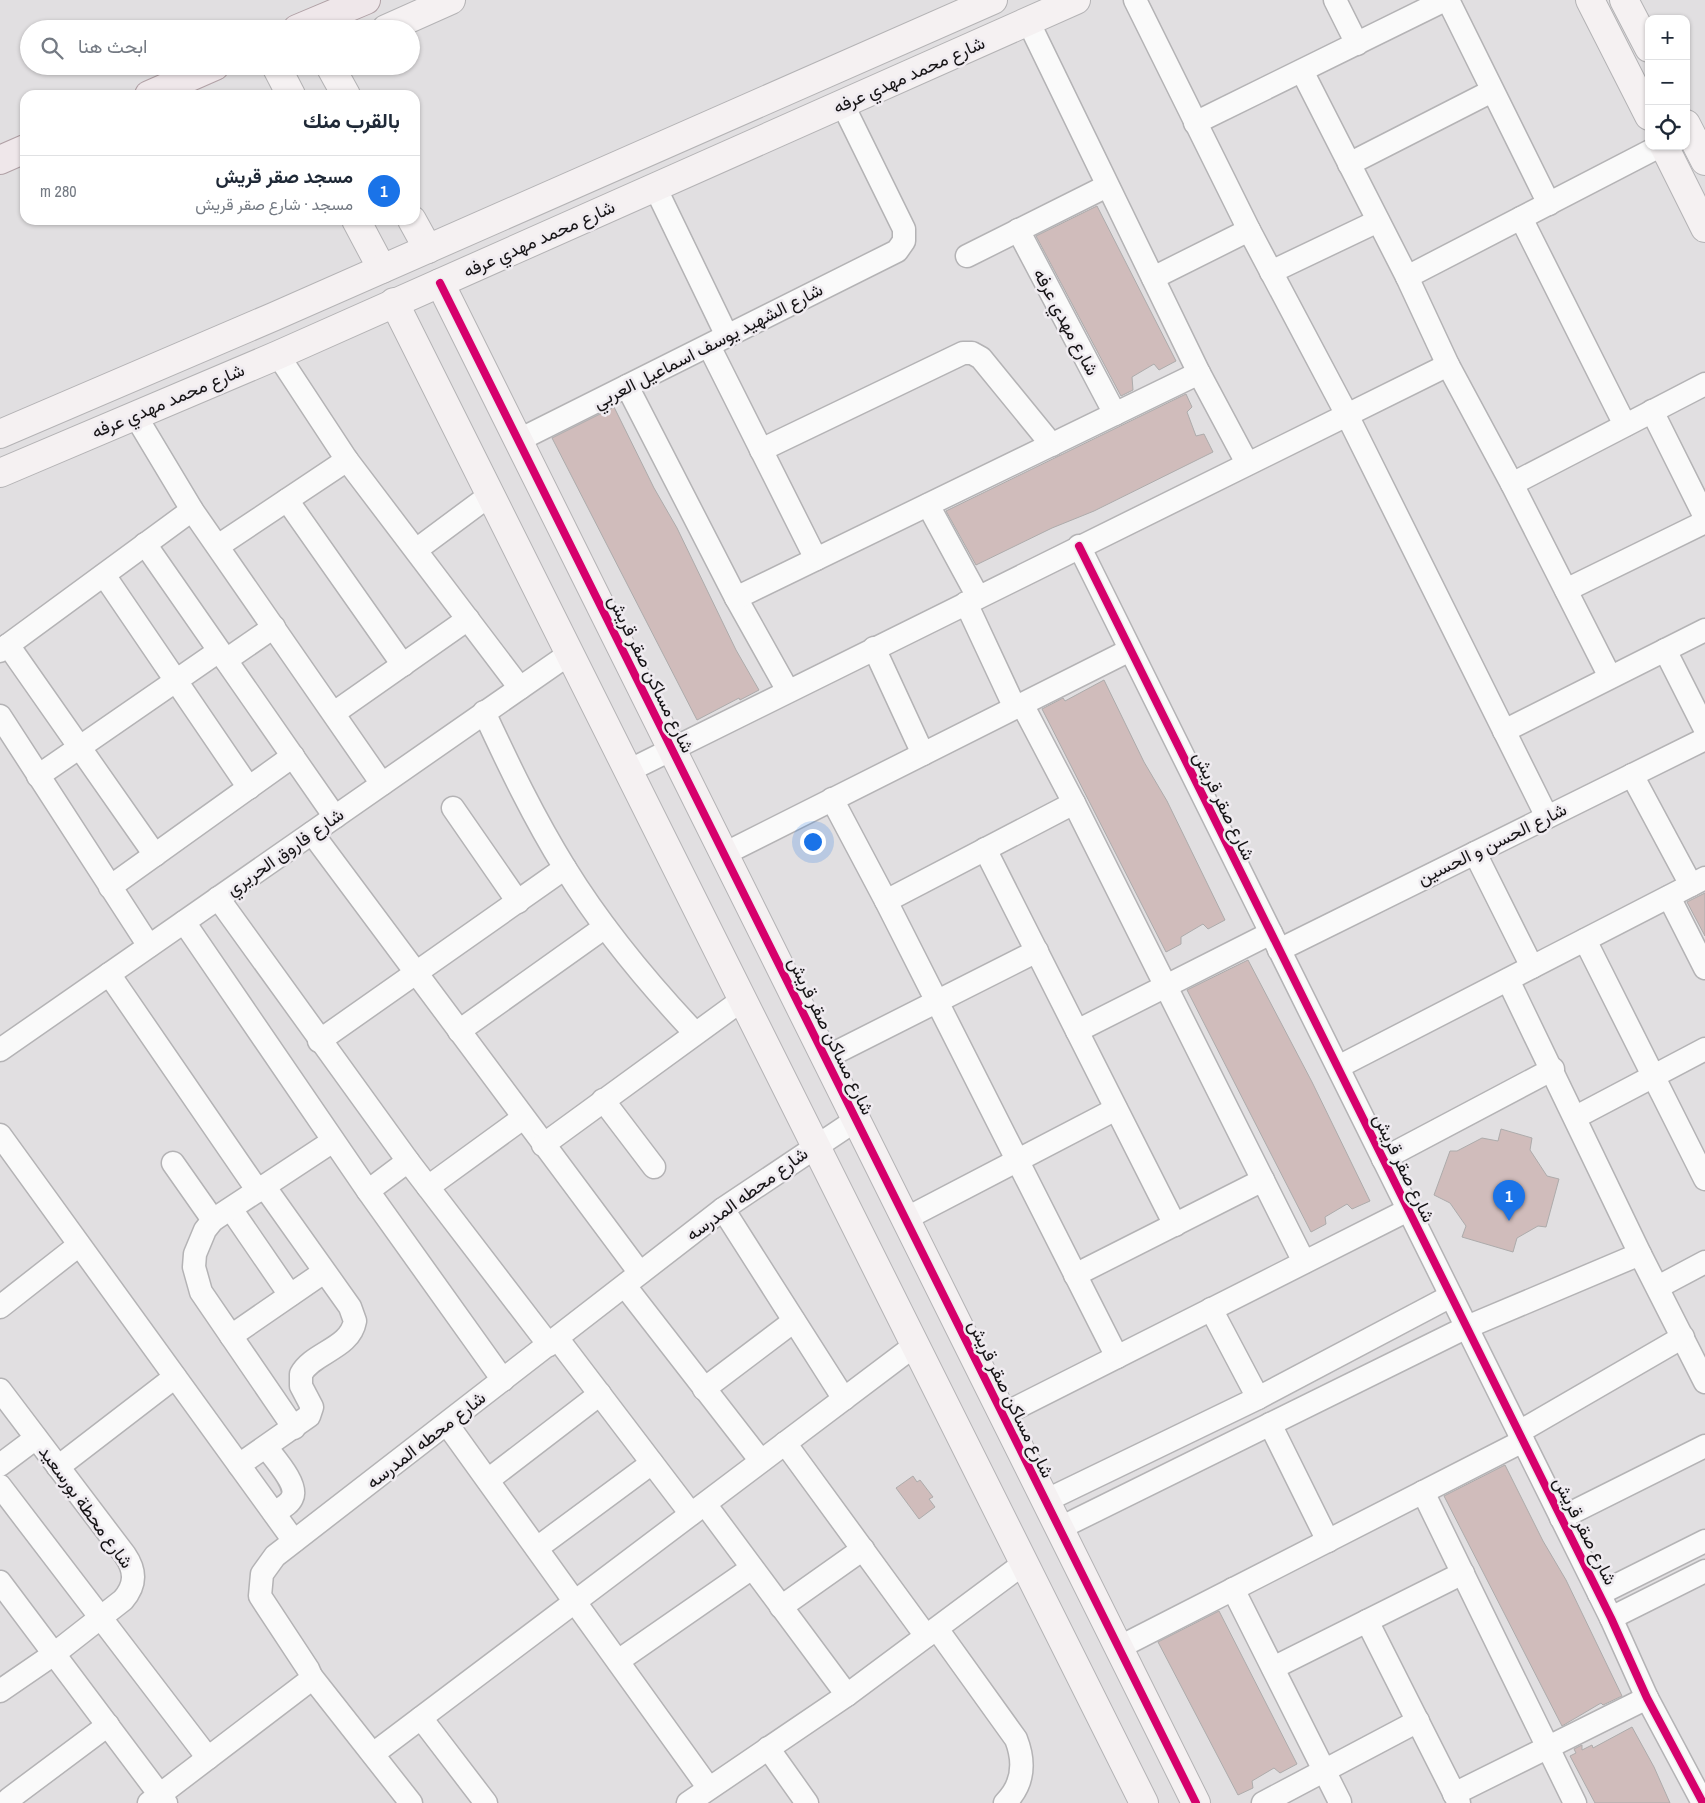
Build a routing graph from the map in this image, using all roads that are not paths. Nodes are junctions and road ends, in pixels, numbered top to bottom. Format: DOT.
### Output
graph roads {
  1 [pos="366,0"];
  2 [pos="451,0"];
  3 [pos="993,0"];
  4 [pos="1076,0"];
  5 [pos="1135,0"];
  6 [pos="1335,0"];
  7 [pos="1446,0"];
  8 [pos="1590,0"];
  9 [pos="1624,0"];
  10 [pos="323,20"];
  11 [pos="406,20"];
  12 [pos="1028,21"];
  13 [pos="1645,40"];
  14 [pos="1357,44"];
  15 [pos="1302,71"];
  16 [pos="195,75"];
  17 [pos="281,75"];
  18 [pos="335,75"];
  19 [pos="160,90"];
  20 [pos="288,90"];
  21 [pos="343,90"];
  22 [pos="1492,90"];
  23 [pos="843,105"];
  24 [pos="1645,108"];
  25 [pos="1195,123"];
  26 [pos="1690,132"];
  27 [pos="1654,150"];
  28 [pos="1664,150"];
  29 [pos="20,151"];
  30 [pos="0,160"];
  31 [pos="1705,160"];
  32 [pos="1349,164"];
  33 [pos="1676,172"];
  34 [pos="1107,186"];
  35 [pos="655,187"];
  36 [pos="1549,204"];
  37 [pos="1701,211"];
  38 [pos="1521,218"];
  39 [pos="1378,220"];
  40 [pos="359,225"];
  41 [pos="415,225"];
  42 [pos="1018,230"];
  43 [pos="1249,230"];
  44 [pos="428,249"];
  45 [pos="967,256"];
  46 [pos="382,269"];
  47 [pos="1271,272"];
  48 [pos="1407,277"];
  49 [pos="1152,278"];
  50 [pos="440,283"];
  51 [pos="394,302"];
  52 [pos="274,317"];
  53 [pos="227,336"];
  54 [pos="718,341"];
  55 [pos="278,356"];
  56 [pos="1448,364"];
  57 [pos="1199,373"];
  58 [pos="231,374"];
  59 [pos="1705,384"];
  60 [pos="627,386"];
  61 [pos="1652,411"];
  62 [pos="1346,413"];
  63 [pos="1115,414"];
  64 [pos="135,415"];
  65 [pos="1625,425"];
  66 [pos="0,434"];
  67 [pos="519,440"];
  68 [pos="1052,445"];
  69 [pos="761,450"];
  70 [pos="348,460"];
  71 [pos="1247,463"];
  72 [pos="0,473"];
  73 [pos="1512,484"];
  74 [pos="490,494"];
  75 [pos="287,500"];
  76 [pos="928,505"];
  77 [pos="192,510"];
  78 [pos="1705,517"];
  79 [pos="1705,522"];
  80 [pos="145,544"];
  81 [pos="218,546"];
  82 [pos="1079,546"];
  83 [pos="416,550"];
  84 [pos="816,559"];
  85 [pos="104,575"];
  86 [pos="1566,590"];
  87 [pos="736,598"];
  88 [pos="972,600"];
  89 [pos="468,619"];
  90 [pos="274,627"];
  91 [pos="1705,630"];
  92 [pos="4,648"];
  93 [pos="874,648"];
  94 [pos="1130,650"];
  95 [pos="1665,650"];
  96 [pos="569,654"];
  97 [pos="223,656"];
  98 [pos="403,664"];
  99 [pos="1610,678"];
  100 [pos="176,681"];
  101 [pos="520,688"];
  102 [pos="788,692"];
  103 [pos="1018,706"];
  104 [pos="484,712"];
  105 [pos="334,713"];
  106 [pos="2,724"];
  107 [pos="1705,729"];
  108 [pos="1504,731"];
  109 [pos="1705,739"];
  110 [pos="80,747"];
  111 [pos="672,749"];
  112 [pos="923,754"];
  113 [pos="293,756"];
  114 [pos="628,771"];
  115 [pos="1632,775"];
  116 [pos="38,776"];
  117 [pos="382,784"];
  118 [pos="249,788"];
  119 [pos="832,799"];
  120 [pos="1074,803"];
  121 [pos="453,808"];
  122 [pos="335,817"];
  123 [pos="1547,817"];
  124 [pos="312,833"];
  125 [pos="985,849"];
  126 [pos="1475,853"];
  127 [pos="724,854"];
  128 [pos="155,855"];
  129 [pos="565,868"];
  130 [pos="1698,882"];
  131 [pos="110,887"];
  132 [pos="1669,897"];
  133 [pos="218,898"];
  134 [pos="886,901"];
  135 [pos="518,902"];
  136 [pos="184,922"];
  137 [pos="605,928"];
  138 [pos="1584,940"];
  139 [pos="1275,942"];
  140 [pos="149,946"];
  141 [pos="1037,951"];
  142 [pos="1532,967"];
  143 [pos="1705,968"];
  144 [pos="416,973"];
  145 [pos="110,974"];
  146 [pos="1508,980"];
  147 [pos="1166,986"];
  148 [pos="742,1000"];
  149 [pos="937,1002"];
  150 [pos="458,1031"];
  151 [pos="1077,1031"];
  152 [pos="695,1033"];
  153 [pos="319,1041"];
  154 [pos="1705,1049"];
  155 [pos="0,1050"];
  156 [pos="825,1058"];
  157 [pos="1338,1067"];
  158 [pos="1553,1069"];
  159 [pos="1653,1076"];
  160 [pos="604,1100"];
  161 [pos="1116,1109"];
  162 [pos="1576,1117"];
  163 [pos="523,1118"];
  164 [pos="856,1120"];
  165 [pos="0,1135"];
  166 [pos="333,1141"];
  167 [pos="543,1145"];
  168 [pos="814,1146"];
  169 [pos="1383,1159"];
  170 [pos="1017,1160"];
  171 [pos="408,1161"];
  172 [pos="173,1163"];
  173 [pos="654,1167"];
  174 [pos="1705,1179"];
  175 [pos="1263,1180"];
  176 [pos="428,1187"];
  177 [pos="261,1189"];
  178 [pos="368,1191"];
  179 [pos="723,1209"];
  180 [pos="1408,1210"];
  181 [pos="222,1214"];
  182 [pos="905,1219"];
  183 [pos="1175,1225"];
  184 [pos="79,1245"];
  185 [pos="1640,1254"];
  186 [pos="1304,1262"];
  187 [pos="1705,1262"];
  188 [pos="324,1272"];
  189 [pos="1075,1275"];
  190 [pos="633,1280"];
  191 [pos="1658,1287"];
  192 [pos="290,1295"];
  193 [pos="1451,1296"];
  194 [pos="0,1307"];
  195 [pos="1211,1309"];
  196 [pos="794,1321"];
  197 [pos="1467,1327"];
  198 [pos="231,1336"];
  199 [pos="1683,1336"];
  200 [pos="553,1341"];
  201 [pos="914,1346"];
  202 [pos="1117,1357"];
  203 [pos="175,1377"];
  204 [pos="503,1380"];
  205 [pos="1705,1382"];
  206 [pos="704,1389"];
  207 [pos="0,1390"];
  208 [pos="600,1394"];
  209 [pos="1258,1398"];
  210 [pos="844,1399"];
  211 [pos="1002,1415"];
  212 [pos="448,1424"];
  213 [pos="1270,1424"];
  214 [pos="294,1428"];
  215 [pos="1521,1436"];
  216 [pos="36,1438"];
  217 [pos="785,1443"];
  218 [pos="266,1446"];
  219 [pos="1705,1446"];
  220 [pos="761,1461"];
  221 [pos="652,1463"];
  222 [pos="0,1465"];
  223 [pos="239,1466"];
  224 [pos="58,1467"];
  225 [pos="488,1480"];
  226 [pos="0,1486"];
  227 [pos="1423,1492"];
  228 [pos="1045,1501"];
  229 [pos="698,1509"];
  230 [pos="274,1514"];
  231 [pos="1561,1518"];
  232 [pos="1058,1529"];
  233 [pos="294,1541"];
  234 [pos="1328,1541"];
  235 [pos="1705,1541"];
  236 [pos="537,1548"];
  237 [pos="863,1550"];
  238 [pos="1023,1564"];
  239 [pos="752,1568"];
  240 [pos="1705,1571"];
  241 [pos="1463,1574"];
  242 [pos="0,1582"];
  243 [pos="1233,1589"];
  244 [pos="1599,1594"];
  245 [pos="575,1601"];
  246 [pos="781,1607"];
  247 [pos="101,1617"];
  248 [pos="1612,1618"];
  249 [pos="1367,1621"];
  250 [pos="932,1632"];
  251 [pos="1118,1648"];
  252 [pos="54,1654"];
  253 [pos="618,1661"];
  254 [pos="1273,1668"];
  255 [pos="311,1676"];
  256 [pos="0,1690"];
  257 [pos="847,1695"];
  258 [pos="1648,1698"];
  259 [pos="421,1718"];
  260 [pos="1418,1721"];
  261 [pos="108,1725"];
  262 [pos="1548,1747"];
  263 [pos="768,1748"];
  264 [pos="373,1754"];
  265 [pos="208,1758"];
  266 [pos="1324,1770"];
  267 [pos="708,1787"];
  268 [pos="9,1799"];
  269 [pos="1456,1799"];
  270 [pos="158,1800"];
  271 [pos="1340,1802"];
  272 [pos="411,1803"];
  273 [pos="486,1803"];
  274 [pos="688,1803"];
  275 [pos="807,1803"];
  276 [pos="1005,1803"];
  277 [pos="1144,1803"];
  278 [pos="1196,1803"];
  279 [pos="1263,1803"];
  280 [pos="1575,1803"];
  281 [pos="1703,1803"];
  1 -- 10 [label="main road"];
  2 -- 11 [label="street"];
  3 -- 44 [label="street, شارع محمد مهدي عرفه"];
  4 -- 12 [label="street, شارع محمد مهدي عرفه"];
  5 -- 25 [label="street"];
  6 -- 14 [label="street"];
  7 -- 14 [label="street"];
  7 -- 22 [label="street"];
  8 -- 24 [label="street"];
  9 -- 13 [label="street"];
  12 -- 23 [label="street, شارع محمد مهدي عرفه"];
  12 -- 34 [label="street"];
  14 -- 15 [label="street"];
  15 -- 25 [label="street"];
  15 -- 32 [label="street"];
  16 -- 19 [label="main road"];
  17 -- 20 [label="street"];
  18 -- 21 [label="street"];
  22 -- 32 [label="street"];
  22 -- 36 [label="street"];
  23 -- 35 [label="street, شارع محمد مهدي عرفه"];
  23 -- 54 [label="street, شارع الشهيد يوسف اسماعيل العربي"];
  25 -- 43 [label="street"];
  26 -- 31 [label="street"];
  27 -- 36 [label="street"];
  28 -- 33 [label="street"];
  29 -- 30 [label="main road"];
  31 -- 33 [label="street"];
  32 -- 39 [label="street"];
  33 -- 37 [label="street"];
  34 -- 42 [label="street"];
  34 -- 49 [label="street"];
  35 -- 50 [label="street, شارع محمد مهدي عرفه"];
  35 -- 54 [label="street"];
  36 -- 38 [label="street"];
  38 -- 48 [label="street"];
  38 -- 65 [label="street"];
  39 -- 47 [label="street"];
  39 -- 48 [label="street"];
  40 -- 46 [label="street"];
  41 -- 44 [label="street"];
  42 -- 45 [label="street"];
  42 -- 63 [label="street, شارع مهدي عرفه"];
  43 -- 47 [label="street"];
  43 -- 49 [label="street"];
  44 -- 46 [label="street, شارع محمد مهدي عرفه"];
  46 -- 52 [label="street, شارع محمد مهدي عرفه"];
  47 -- 62 [label="street"];
  48 -- 56 [label="street"];
  49 -- 57 [label="street"];
  50 -- 51 [label="street, شارع محمد مهدي عرفه"];
  50 -- 67 [label="street, شارع مساكن صقر قريش"];
  51 -- 55 [label="street, شارع محمد مهدي عرفه"];
  51 -- 74 [label="street"];
  52 -- 53 [label="street, شارع محمد مهدي عرفه"];
  52 -- 55 [label="street"];
  53 -- 58 [label="street"];
  53 -- 66 [label="street, شارع محمد مهدي عرفه"];
  54 -- 60 [label="street, شارع الشهيد يوسف اسماعيل العربي"];
  54 -- 69 [label="street"];
  55 -- 58 [label="street, شارع محمد مهدي عرفه"];
  55 -- 70 [label="street"];
  56 -- 62 [label="street"];
  56 -- 73 [label="street"];
  57 -- 63 [label="street"];
  57 -- 71 [label="street"];
  58 -- 64 [label="street, شارع محمد مهدي عرفه"];
  59 -- 61 [label="street"];
  60 -- 67 [label="street, شارع الشهيد يوسف اسماعيل العربي"];
  60 -- 87 [label="street"];
  61 -- 65 [label="street"];
  61 -- 78 [label="street"];
  62 -- 71 [label="street"];
  62 -- 108 [label="street"];
  63 -- 68 [label="street"];
  64 -- 72 [label="street, شارع محمد مهدي عرفه"];
  64 -- 77 [label="street"];
  65 -- 73 [label="street"];
  67 -- 111 [label="street, شارع مساكن صقر قريش"];
  68 -- 69 [label="street"];
  68 -- 76 [label="street"];
  69 -- 84 [label="street"];
  70 -- 75 [label="street"];
  70 -- 83 [label="street"];
  71 -- 82 [label="street"];
  73 -- 86 [label="street"];
  74 -- 83 [label="street"];
  74 -- 96 [label="street"];
  75 -- 81 [label="street"];
  75 -- 98 [label="street"];
  76 -- 84 [label="street"];
  76 -- 88 [label="street"];
  77 -- 80 [label="street"];
  77 -- 81 [label="street"];
  79 -- 86 [label="street"];
  80 -- 85 [label="street"];
  80 -- 97 [label="street"];
  81 -- 90 [label="street"];
  82 -- 88 [label="street"];
  82 -- 94 [label="street, شارع صقر قريش"];
  83 -- 89 [label="street"];
  84 -- 87 [label="street"];
  85 -- 92 [label="street"];
  85 -- 100 [label="street"];
  86 -- 99 [label="street"];
  87 -- 102 [label="street"];
  88 -- 93 [label="street"];
  88 -- 103 [label="street"];
  89 -- 98 [label="street"];
  89 -- 101 [label="street"];
  90 -- 97 [label="street"];
  90 -- 105 [label="street"];
  91 -- 95 [label="street"];
  92 -- 110 [label="street"];
  93 -- 102 [label="street"];
  93 -- 112 [label="street"];
  94 -- 103 [label="street"];
  94 -- 139 [label="street, شارع صقر قريش"];
  95 -- 99 [label="street"];
  95 -- 107 [label="street"];
  96 -- 101 [label="street, شارع فاروق الحريري"];
  96 -- 114 [label="street"];
  97 -- 100 [label="street"];
  97 -- 113 [label="street"];
  98 -- 105 [label="street"];
  99 -- 108 [label="street"];
  100 -- 110 [label="street"];
  100 -- 118 [label="street"];
  101 -- 104 [label="street, شارع فاروق الحريري"];
  102 -- 111 [label="street"];
  103 -- 112 [label="street"];
  103 -- 120 [label="street"];
  104 -- 117 [label="street, شارع فاروق الحريري"];
  104 -- 129 [label="street"];
  105 -- 117 [label="street"];
  106 -- 116 [label="street"];
  108 -- 123 [label="street"];
  109 -- 115 [label="street, شارع الحسن و الحسين"];
  110 -- 116 [label="street"];
  110 -- 128 [label="street"];
  111 -- 114 [label="street"];
  111 -- 127 [label="street, شارع مساكن صقر قريش"];
  112 -- 119 [label="street"];
  113 -- 118 [label="street"];
  113 -- 122 [label="street"];
  114 -- 148 [label="street"];
  115 -- 123 [label="street, شارع الحسن و الحسين"];
  115 -- 130 [label="street"];
  116 -- 131 [label="street"];
  117 -- 122 [label="street, شارع فاروق الحريري"];
  118 -- 128 [label="street"];
  119 -- 127 [label="street"];
  119 -- 134 [label="street"];
  120 -- 125 [label="street"];
  120 -- 147 [label="street"];
  121 -- 135 [label="street"];
  122 -- 124 [label="street, شارع فاروق الحريري"];
  123 -- 126 [label="street, شارع الحسن و الحسين"];
  124 -- 133 [label="street, شارع فاروق الحريري"];
  124 -- 144 [label="street"];
  125 -- 134 [label="street"];
  125 -- 141 [label="street"];
  126 -- 139 [label="street, شارع الحسن و الحسين"];
  126 -- 142 [label="street"];
  127 -- 156 [label="street, شارع مساكن صقر قريش"];
  128 -- 131 [label="street"];
  129 -- 135 [label="street"];
  129 -- 137 [label="street"];
  130 -- 132 [label="street"];
  131 -- 140 [label="street"];
  132 -- 138 [label="street"];
  132 -- 143 [label="street"];
  133 -- 136 [label="street, شارع فاروق الحريري"];
  133 -- 153 [label="street"];
  134 -- 149 [label="street"];
  135 -- 144 [label="street"];
  136 -- 140 [label="street, شارع فاروق الحريري"];
  136 -- 166 [label="street"];
  137 -- 150 [label="street"];
  137 -- 152 [label="street"];
  138 -- 142 [label="street"];
  138 -- 159 [label="street"];
  139 -- 147 [label="street, شارع الحسن و الحسين"];
  139 -- 157 [label="street, شارع صقر قريش"];
  140 -- 145 [label="street, شارع فاروق الحريري"];
  141 -- 149 [label="street"];
  141 -- 151 [label="street"];
  142 -- 146 [label="street"];
  144 -- 150 [label="street"];
  144 -- 153 [label="street"];
  145 -- 155 [label="street, شارع فاروق الحريري"];
  145 -- 177 [label="street"];
  146 -- 157 [label="street"];
  146 -- 158 [label="street"];
  147 -- 151 [label="street, شارع الحسن و الحسين"];
  147 -- 175 [label="street"];
  148 -- 152 [label="street"];
  148 -- 168 [label="street"];
  149 -- 156 [label="street"];
  149 -- 170 [label="street"];
  150 -- 163 [label="street"];
  151 -- 161 [label="street"];
  152 -- 160 [label="street"];
  153 -- 171 [label="street"];
  154 -- 159 [label="street"];
  156 -- 164 [label="street, شارع مساكن صقر قريش"];
  157 -- 169 [label="street, شارع صقر قريش"];
  158 -- 162 [label="street"];
  158 -- 169 [label="street"];
  159 -- 162 [label="street"];
  159 -- 174 [label="street"];
  160 -- 167 [label="street"];
  160 -- 173 [label="street"];
  161 -- 170 [label="street"];
  161 -- 183 [label="street"];
  162 -- 185 [label="street"];
  163 -- 167 [label="street"];
  163 -- 176 [label="street"];
  164 -- 168 [label="street, شارع محطه المدرسه"];
  164 -- 182 [label="street, شارع مساكن صقر قريش"];
  165 -- 184 [label="street"];
  166 -- 177 [label="street"];
  166 -- 178 [label="street"];
  167 -- 190 [label="street"];
  168 -- 179 [label="street, شارع محطه المدرسه"];
  168 -- 201 [label="street"];
  169 -- 180 [label="street, شارع صقر قريش"];
  170 -- 182 [label="street"];
  170 -- 189 [label="street"];
  171 -- 176 [label="street"];
  171 -- 178 [label="street"];
  172 -- 181 [label="street"];
  175 -- 183 [label="street"];
  175 -- 186 [label="street"];
  176 -- 200 [label="street"];
  177 -- 181 [label="street"];
  177 -- 188 [label="street"];
  178 -- 204 [label="street"];
  179 -- 190 [label="street, شارع محطه المدرسه"];
  179 -- 196 [label="street"];
  180 -- 186 [label="street"];
  180 -- 193 [label="street, شارع صقر قريش"];
  181 -- 192 [label="street"];
  181 -- 198 [label="street"];
  182 -- 211 [label="street, شارع مساكن صقر قريش"];
  183 -- 189 [label="street"];
  184 -- 194 [label="street"];
  184 -- 203 [label="street"];
  185 -- 191 [label="street"];
  185 -- 197 [label="street"];
  186 -- 195 [label="street"];
  187 -- 191 [label="street"];
  188 -- 192 [label="street"];
  188 -- 214 [label="street"];
  189 -- 202 [label="street"];
  190 -- 200 [label="street, شارع محطه المدرسه"];
  190 -- 206 [label="street"];
  191 -- 199 [label="street"];
  192 -- 198 [label="street"];
  193 -- 197 [label="street, شارع صقر قريش"];
  193 -- 209 [label="street"];
  195 -- 202 [label="street"];
  195 -- 209 [label="street"];
  196 -- 206 [label="street"];
  196 -- 210 [label="street"];
  197 -- 213 [label="street"];
  197 -- 215 [label="street, شارع صقر قريش"];
  198 -- 214 [label="street"];
  199 -- 205 [label="street"];
  199 -- 215 [label="street"];
  200 -- 204 [label="street, شارع محطه المدرسه"];
  200 -- 208 [label="street"];
  201 -- 210 [label="street"];
  201 -- 238 [label="street"];
  202 -- 211 [label="street"];
  203 -- 223 [label="street"];
  203 -- 224 [label="street"];
  204 -- 212 [label="street, شارع محطه المدرسه"];
  206 -- 220 [label="street"];
  207 -- 216 [label="street, شارع محطة بورسعيد"];
  208 -- 221 [label="street"];
  208 -- 225 [label="street"];
  209 -- 228 [label="street"];
  210 -- 217 [label="street"];
  211 -- 228 [label="street, شارع مساكن صقر قريش"];
  212 -- 225 [label="street"];
  212 -- 233 [label="street, شارع محطه المدرسه"];
  213 -- 232 [label="street"];
  213 -- 234 [label="street"];
  214 -- 218 [label="street"];
  215 -- 227 [label="street"];
  215 -- 231 [label="street, شارع صقر قريش"];
  216 -- 222 [label="street"];
  216 -- 224 [label="street, شارع محطة بورسعيد"];
  217 -- 220 [label="street"];
  217 -- 237 [label="street"];
  218 -- 223 [label="street"];
  218 -- 230 [label="street"];
  219 -- 231 [label="street"];
  220 -- 229 [label="street"];
  221 -- 229 [label="street"];
  221 -- 236 [label="street"];
  223 -- 230 [label="street"];
  224 -- 247 [label="street, شارع محطة بورسعيد"];
  225 -- 236 [label="street"];
  226 -- 247 [label="street"];
  227 -- 234 [label="street"];
  227 -- 241 [label="street"];
  228 -- 232 [label="street, شارع مساكن صقر قريش"];
  229 -- 239 [label="street"];
  229 -- 245 [label="street"];
  230 -- 233 [label="street"];
  231 -- 244 [label="street, شارع صقر قريش"];
  232 -- 251 [label="street, شارع مساكن صقر قريش"];
  233 -- 255 [label="street, شارع محطه المدرسه"];
  234 -- 243 [label="street"];
  235 -- 244 [label="street"];
  236 -- 245 [label="street"];
  237 -- 246 [label="street"];
  237 -- 250 [label="street"];
  238 -- 250 [label="street"];
  238 -- 277 [label="street"];
  239 -- 246 [label="street"];
  239 -- 253 [label="street"];
  240 -- 248 [label="street"];
  241 -- 249 [label="street"];
  241 -- 262 [label="street"];
  242 -- 252 [label="street"];
  243 -- 251 [label="street"];
  243 -- 254 [label="street"];
  244 -- 248 [label="street, شارع صقر قريش"];
  245 -- 253 [label="street"];
  245 -- 259 [label="street"];
  246 -- 257 [label="street"];
  247 -- 252 [label="street, شارع محطة بورسعيد"];
  247 -- 265 [label="street"];
  248 -- 258 [label="street, شارع صقر قريش"];
  249 -- 254 [label="street"];
  249 -- 260 [label="street"];
  250 -- 257 [label="street"];
  250 -- 276 [label="street"];
  251 -- 278 [label="street, شارع مساكن صقر قريش"];
  252 -- 256 [label="street, شارع محطة بورسعيد"];
  252 -- 261 [label="street"];
  253 -- 267 [label="street"];
  254 -- 266 [label="street"];
  255 -- 264 [label="street, شارع محطه المدرسه"];
  255 -- 265 [label="street"];
  257 -- 263 [label="street"];
  258 -- 262 [label="street"];
  258 -- 281 [label="street, شارع صقر قريش"];
  259 -- 264 [label="street"];
  259 -- 273 [label="street"];
  260 -- 266 [label="street"];
  260 -- 269 [label="street"];
  261 -- 268 [label="street"];
  261 -- 270 [label="street"];
  262 -- 269 [label="street"];
  262 -- 280 [label="street"];
  263 -- 267 [label="street"];
  263 -- 275 [label="street"];
  264 -- 272 [label="street, شارع محطه المدرسه"];
  265 -- 270 [label="street"];
  266 -- 271 [label="street"];
  266 -- 279 [label="street"];
  267 -- 274 [label="street"];
}
